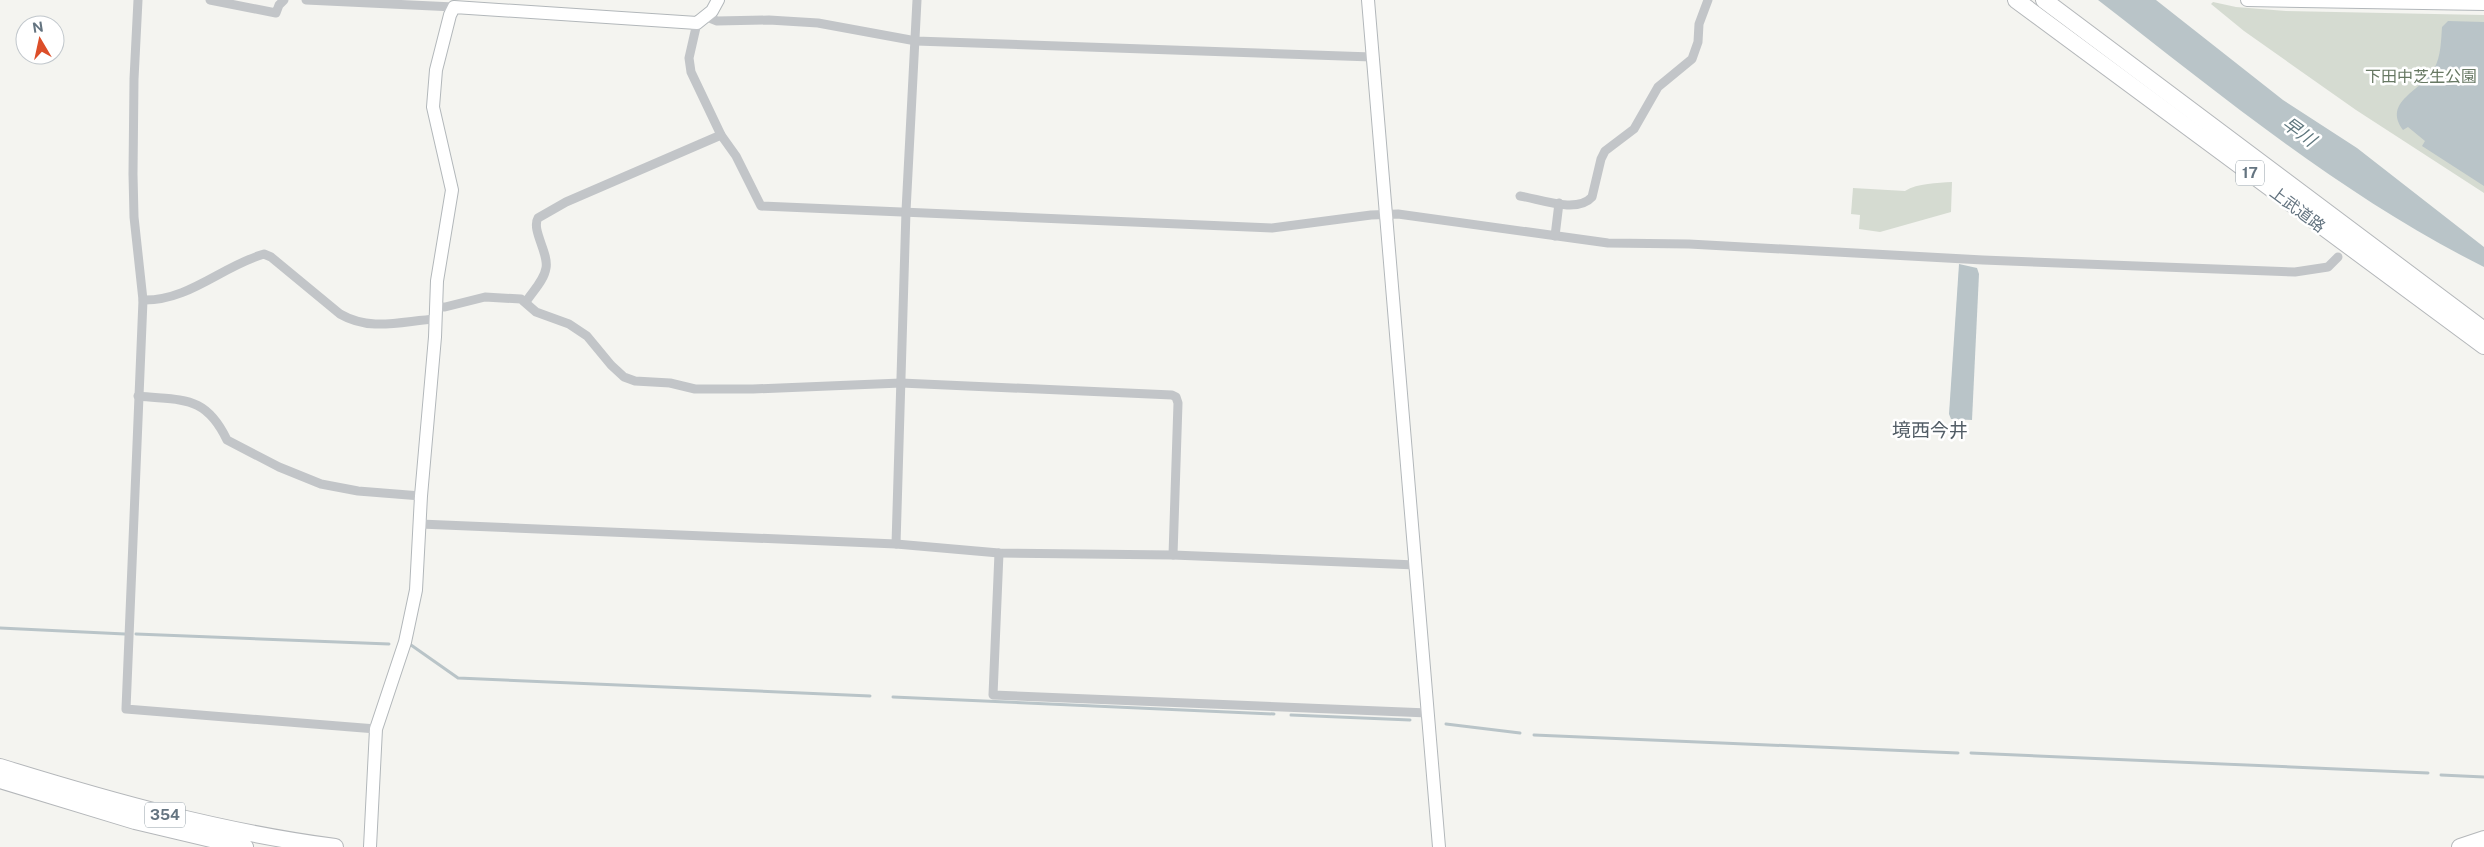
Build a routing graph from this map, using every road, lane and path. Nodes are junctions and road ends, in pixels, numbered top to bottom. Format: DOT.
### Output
graph roads {
  1 [pos="138,0"];
  2 [pos="210,0"];
  3 [pos="284,0"];
  4 [pos="306,0"];
  5 [pos="718,0"];
  6 [pos="917,0"];
  7 [pos="1368,0"];
  8 [pos="1708,0"];
  9 [pos="2016,0"];
  10 [pos="2044,0"];
  11 [pos="2247,0"];
  12 [pos="2383,1"];
  13 [pos="2484,4"];
  14 [pos="454,7"];
  15 [pos="702,20"];
  16 [pos="916,41"];
  17 [pos="1372,57"];
  18 [pos="721,135"];
  19 [pos="1520,196"];
  20 [pos="1559,203"];
  21 [pos="906,211"];
  22 [pos="1387,214"];
  23 [pos="1555,236"];
  24 [pos="2338,257"];
  25 [pos="143,300"];
  26 [pos="526,302"];
  27 [pos="436,313"];
  28 [pos="2484,330"];
  29 [pos="2484,346"];
  30 [pos="901,383"];
  31 [pos="138,396"];
  32 [pos="421,496"];
  33 [pos="420,524"];
  34 [pos="896,544"];
  35 [pos="1000,553"];
  36 [pos="1173,555"];
  37 [pos="1416,565"];
  38 [pos="1428,713"];
  39 [pos="376,729"];
  40 [pos="0,767"];
  41 [pos="0,780"];
  42 [pos="2484,839"];
  43 [pos="244,847"];
  44 [pos="334,847"];
  45 [pos="370,847"];
  46 [pos="1439,847"];
  47 [pos="2460,847"];
  1 -- 25 [label="street"];
  2 -- 3 [label="street"];
  4 -- 14 [label="street"];
  5 -- 15 [label="street"];
  6 -- 16 [label="street"];
  7 -- 17 [label="street"];
  8 -- 20 [label="street"];
  9 -- 29 [label="highway, 上武道路 / 17"];
  10 -- 28 [label="highway, 上武道路 / 17"];
  11 -- 12 [label="street"];
  12 -- 13 [label="street"];
  14 -- 15 [label="street"];
  14 -- 27 [label="street"];
  15 -- 16 [label="street"];
  15 -- 18 [label="street"];
  16 -- 17 [label="street"];
  16 -- 21 [label="street"];
  17 -- 22 [label="street"];
  18 -- 21 [label="street"];
  18 -- 26 [label="street"];
  19 -- 20 [label="street"];
  20 -- 23 [label="street"];
  21 -- 22 [label="street"];
  21 -- 30 [label="street"];
  22 -- 23 [label="street"];
  22 -- 37 [label="street"];
  23 -- 24 [label="street"];
  25 -- 27 [label="street"];
  25 -- 31 [label="street"];
  26 -- 27 [label="street"];
  26 -- 30 [label="street"];
  27 -- 32 [label="street"];
  30 -- 34 [label="street"];
  30 -- 36 [label="street"];
  31 -- 32 [label="street"];
  31 -- 39 [label="street"];
  32 -- 33 [label="street"];
  33 -- 34 [label="street"];
  33 -- 39 [label="street"];
  34 -- 35 [label="street"];
  35 -- 36 [label="street"];
  35 -- 38 [label="street"];
  36 -- 37 [label="street"];
  37 -- 38 [label="street"];
  38 -- 46 [label="street"];
  39 -- 45 [label="street"];
  40 -- 44 [label="highway, 354"];
  41 -- 43 [label="highway, 354"];
  42 -- 47 [label="highway"];
}
